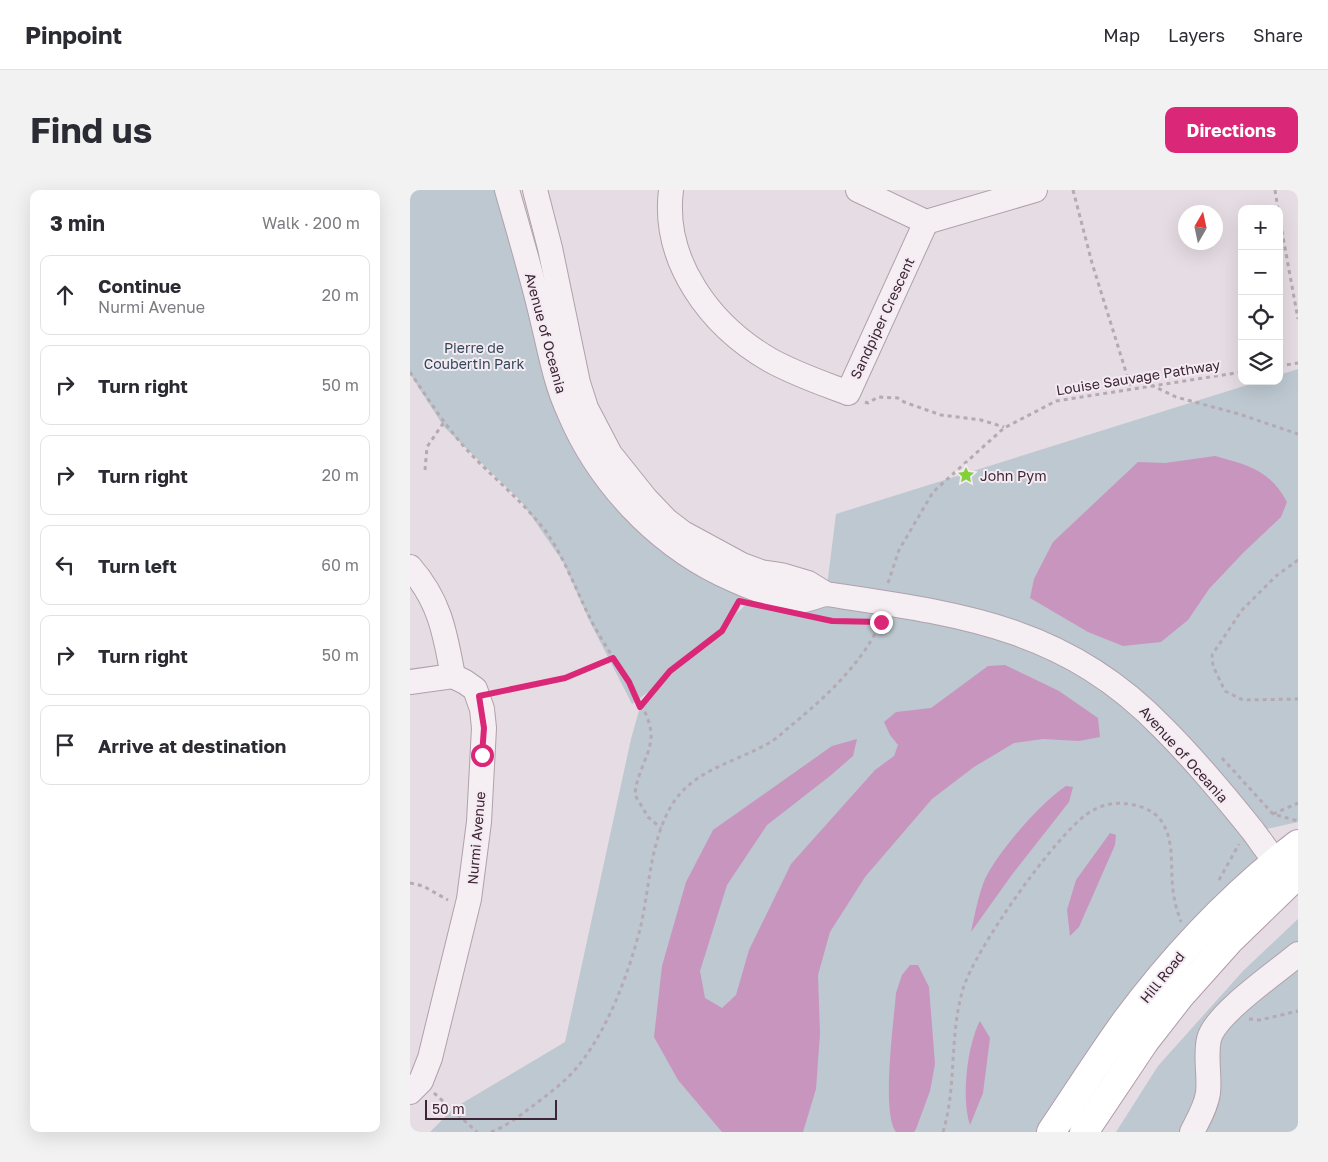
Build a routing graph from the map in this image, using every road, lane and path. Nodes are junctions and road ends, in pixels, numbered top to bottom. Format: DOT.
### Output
graph roads {
  1 [pos="507,190"];
  2 [pos="534,190"];
  3 [pos="671,190"];
  4 [pos="858,190"];
  5 [pos="1035,190"];
  6 [pos="1073,190"];
  7 [pos="1275,190"];
  8 [pos="1277,205"];
  9 [pos="926,222"];
  10 [pos="1283,237"];
  11 [pos="1298,318"];
  12 [pos="1298,363"];
  13 [pos="1283,365"];
  14 [pos="410,372"];
  15 [pos="1238,373"];
  16 [pos="1151,385"];
  17 [pos="1131,388"];
  18 [pos="848,393"];
  19 [pos="444,422"];
  20 [pos="1004,428"];
  21 [pos="1298,434"];
  22 [pos="425,470"];
  23 [pos="1298,560"];
  24 [pos="410,566"];
  25 [pos="888,584"];
  26 [pos="826,594"];
  27 [pos="747,603"];
  28 [pos="809,617"];
  29 [pos="613,658"];
  30 [pos="453,676"];
  31 [pos="410,682"];
  32 [pos="479,696"];
  33 [pos="1298,699"];
  34 [pos="640,707"];
  35 [pos="1298,803"];
  36 [pos="1298,821"];
  37 [pos="661,828"];
  38 [pos="1298,844"];
  39 [pos="1290,877"];
  40 [pos="410,883"];
  41 [pos="467,906"];
  42 [pos="1183,931"];
  43 [pos="1298,954"];
  44 [pos="1298,1011"];
  45 [pos="1221,1019"];
  46 [pos="421,1092"];
  47 [pos="499,1131"];
  48 [pos="478,1132"];
  49 [pos="491,1132"];
  50 [pos="943,1132"];
  51 [pos="1051,1132"];
  52 [pos="1084,1132"];
  53 [pos="1192,1132"];
  1 -- 26 [label="street, Avenue of Oceania"];
  2 -- 26 [label="street, Avenue of Oceania"];
  3 -- 18 [label="street, Sandpiper Crescent"];
  4 -- 9 [label="street"];
  5 -- 9 [label="street"];
  6 -- 17 [label="path"];
  7 -- 8 [label="path"];
  9 -- 18 [label="street, Sandpiper Crescent"];
  10 -- 11 [label="path"];
  12 -- 13 [label="path"];
  14 -- 19 [label="path"];
  15 -- 16 [label="path, Louise Sauvage Pathway"];
  16 -- 17 [label="path, Louise Sauvage Pathway"];
  16 -- 21 [label="path"];
  17 -- 20 [label="path, Louise Sauvage Pathway"];
  18 -- 20 [label="path"];
  19 -- 22 [label="path"];
  19 -- 29 [label="path"];
  20 -- 25 [label="path, Louise Sauvage Pathway"];
  23 -- 33 [label="path"];
  24 -- 30 [label="street"];
  26 -- 39 [label="street, Avenue of Oceania"];
  27 -- 34 [label="path"];
  28 -- 37 [label="path"];
  29 -- 32 [label="path"];
  29 -- 34 [label="path"];
  30 -- 31 [label="street"];
  30 -- 32 [label="street"];
  32 -- 41 [label="street, Nurmi Avenue"];
  34 -- 37 [label="path"];
  35 -- 36 [label="path"];
  37 -- 47 [label="path"];
  38 -- 39 [label="main road, Hill Road"];
  39 -- 51 [label="main road, Hill Road"];
  39 -- 52 [label="main road, Hill Road"];
  40 -- 41 [label="path"];
  41 -- 46 [label="street, Nurmi Avenue"];
  42 -- 50 [label="path"];
  43 -- 45 [label="street"];
  44 -- 45 [label="path"];
  45 -- 53 [label="street"];
  46 -- 48 [label="path"];
  47 -- 49 [label="path"];
}
